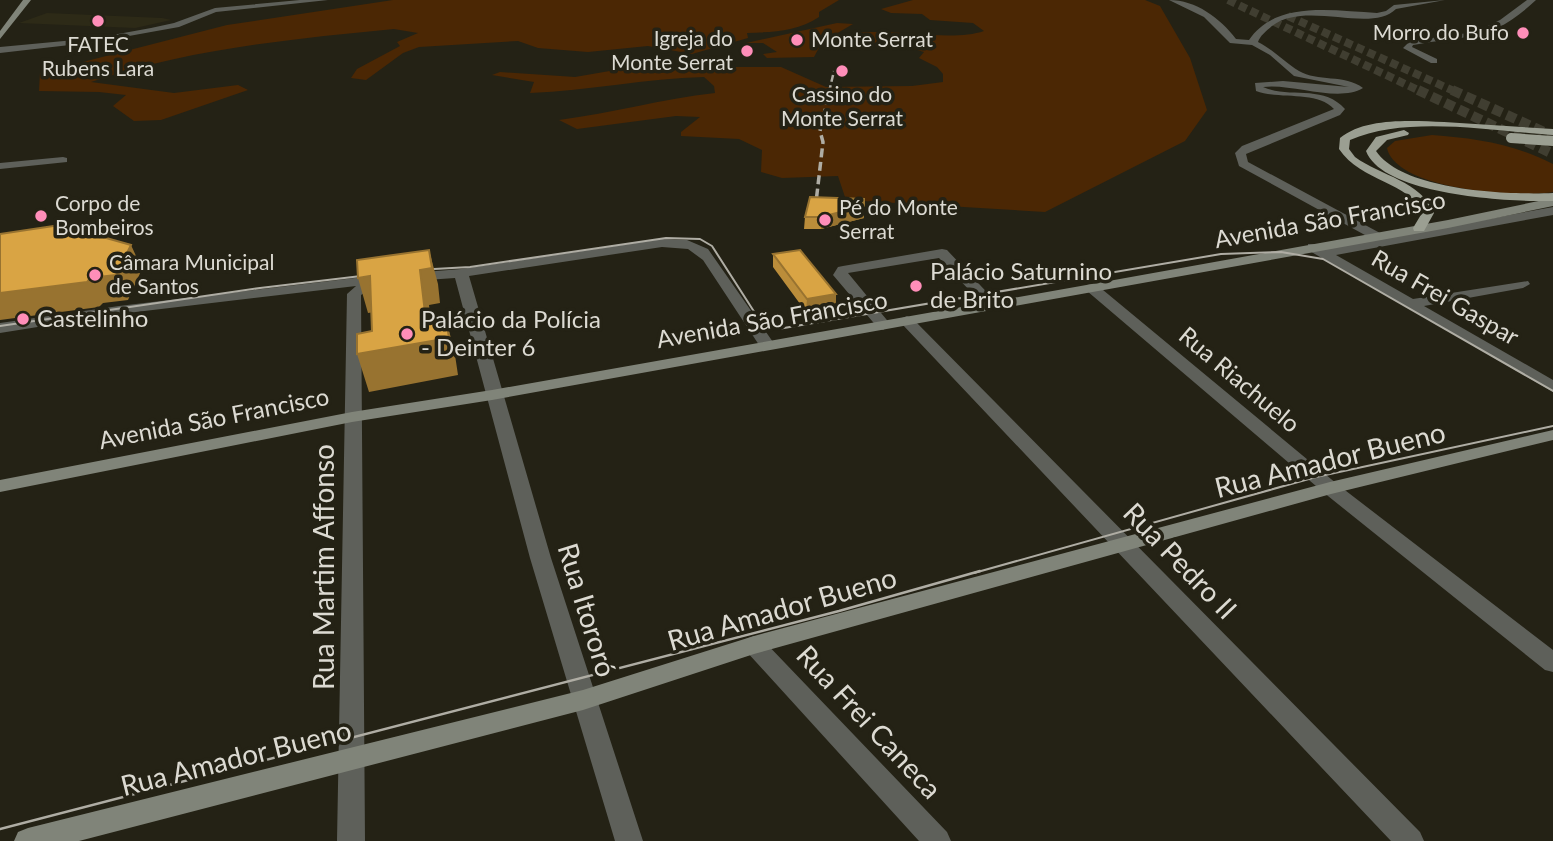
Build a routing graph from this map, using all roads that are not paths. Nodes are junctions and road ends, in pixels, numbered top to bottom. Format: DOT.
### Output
graph roads {
  1 [pos="27,0"];
  2 [pos="324,0"];
  3 [pos="1173,0"];
  4 [pos="1441,0"];
  5 [pos="1532,0"];
  6 [pos="205,3"];
  7 [pos="215,10"];
  8 [pos="0,37"];
  9 [pos="1254,43"];
  10 [pos="0,50"];
  11 [pos="1434,61"];
  12 [pos="1553,132"];
  13 [pos="1553,141"];
  14 [pos="63,160"];
  15 [pos="0,166"];
  16 [pos="1553,200"];
  17 [pos="1553,211"];
  18 [pos="1419,228"];
  19 [pos="1375,236"];
  20 [pos="1318,250"];
  21 [pos="461,273"];
  22 [pos="375,279"];
  23 [pos="330,284"];
  24 [pos="1523,284"];
  25 [pos="1092,288"];
  26 [pos="354,294"];
  27 [pos="1409,304"];
  28 [pos="992,306"];
  29 [pos="907,321"];
  30 [pos="883,326"];
  31 [pos="0,328"];
  32 [pos="767,345"];
  33 [pos="1553,387"];
  34 [pos="492,395"];
  35 [pos="352,417"];
  36 [pos="1553,435"];
  37 [pos="0,486"];
  38 [pos="1331,488"];
  39 [pos="1122,544"];
  40 [pos="754,645"];
  41 [pos="1553,663"];
  42 [pos="583,700"];
  43 [pos="351,760"];
  44 [pos="28,841"];
  45 [pos="351,841"];
  46 [pos="629,841"];
  47 [pos="937,841"];
  48 [pos="1410,841"];
  1 -- 8 [label="main road"];
  2 -- 7 [label="street"];
  3 -- 9 [label="street"];
  4 -- 9 [label="street"];
  5 -- 11 [label="street"];
  6 -- 7 [label="street"];
  7 -- 10 [label="street"];
  9 -- 19 [label="street"];
  12 -- 18 [label="main road"];
  13 -- 16 [label="main road, bridge"];
  14 -- 15 [label="street"];
  16 -- 18 [label="main road, Avenida São Francisco"];
  17 -- 20 [label="street, Avenida São Francisco"];
  18 -- 19 [label="main road, Avenida São Francisco"];
  19 -- 20 [label="main road, Avenida São Francisco"];
  20 -- 25 [label="main road, Avenida São Francisco"];
  20 -- 27 [label="street, Rua Frei Gaspar"];
  21 -- 22 [label="street"];
  21 -- 32 [label="street"];
  21 -- 34 [label="street, Rua Itororó"];
  22 -- 23 [label="street"];
  22 -- 26 [label="street"];
  23 -- 26 [label="street"];
  23 -- 31 [label="street"];
  24 -- 27 [label="street"];
  25 -- 28 [label="main road, Avenida São Francisco"];
  25 -- 38 [label="street, Rua Riachuelo"];
  26 -- 35 [label="street, Rua Martim Affonso"];
  27 -- 33 [label="street, Rua Frei Gaspar"];
  28 -- 29 [label="main road, Avenida São Francisco"];
  28 -- 30 [label="street"];
  29 -- 30 [label="main road, Avenida São Francisco"];
  29 -- 39 [label="street, Rua Pedro II"];
  30 -- 32 [label="main road, Avenida São Francisco"];
  32 -- 34 [label="main road, Avenida São Francisco"];
  34 -- 35 [label="main road, Avenida São Francisco"];
  34 -- 42 [label="street, Rua Itororó"];
  35 -- 37 [label="main road, Avenida São Francisco"];
  35 -- 43 [label="street, Rua Martim Affonso"];
  36 -- 38 [label="main road, Rua Amador Bueno"];
  38 -- 39 [label="main road, Rua Amador Bueno"];
  38 -- 41 [label="street, Rua Riachuelo"];
  39 -- 40 [label="main road, Rua Amador Bueno"];
  39 -- 48 [label="street, Rua Pedro II"];
  40 -- 42 [label="main road, Rua Amador Bueno"];
  40 -- 47 [label="street, Rua Frei Caneca"];
  42 -- 43 [label="main road, Rua Amador Bueno"];
  42 -- 46 [label="street, Rua Itororó"];
  43 -- 44 [label="main road, Rua Amador Bueno"];
  43 -- 45 [label="street, Rua Martim Affonso"];
}
